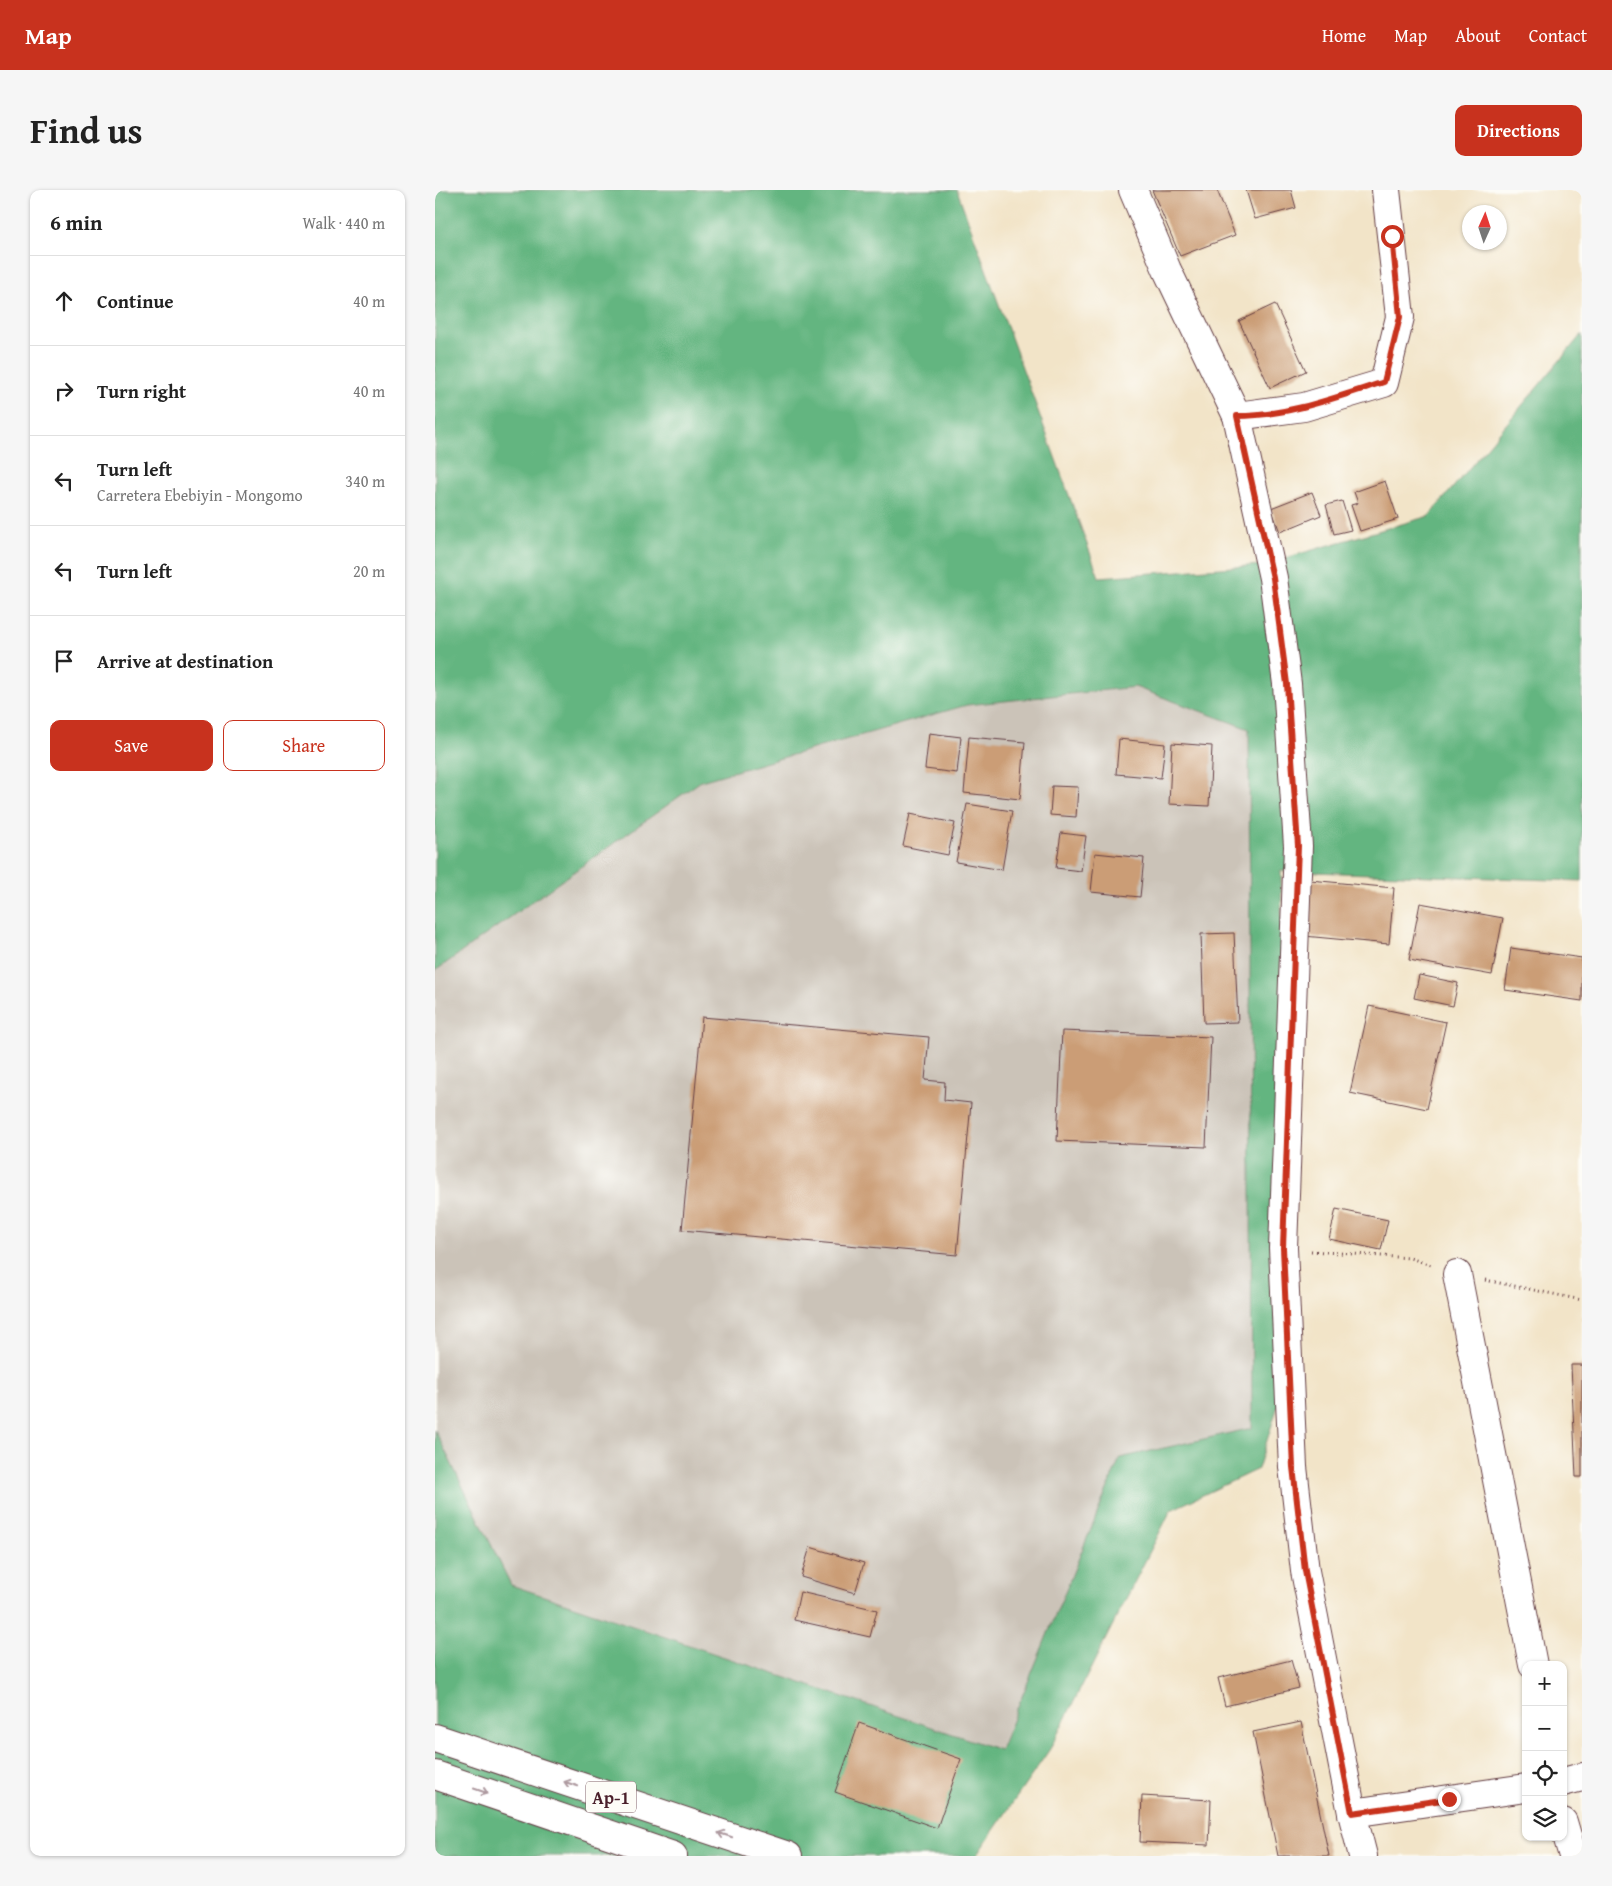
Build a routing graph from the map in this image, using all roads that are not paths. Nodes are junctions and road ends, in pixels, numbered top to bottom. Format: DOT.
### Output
graph roads {
  1 [pos="1133,190"];
  2 [pos="1386,190"];
  3 [pos="1237,416"];
  4 [pos="1457,1274"];
  5 [pos="1532,1661"];
  6 [pos="435,1738"];
  7 [pos="435,1775"];
  8 [pos="1582,1777"];
  9 [pos="1567,1781"];
  10 [pos="1522,1789"];
  11 [pos="1352,1813"];
  12 [pos="1567,1836"];
  13 [pos="673,1856"];
  14 [pos="788,1856"];
  15 [pos="1363,1856"];
  16 [pos="1573,1856"];
  1 -- 3 [label="main road"];
  2 -- 3 [label="main road"];
  3 -- 11 [label="main road"];
  4 -- 5 [label="main road"];
  14 -- 6 [label="main road, Ap-1, one-way"];
  7 -- 13 [label="main road, Ap-1, one-way"];
  8 -- 9 [label="main road"];
  10 -- 11 [label="main road"];
  11 -- 15 [label="main road"];
  12 -- 16 [label="main road"];
}
